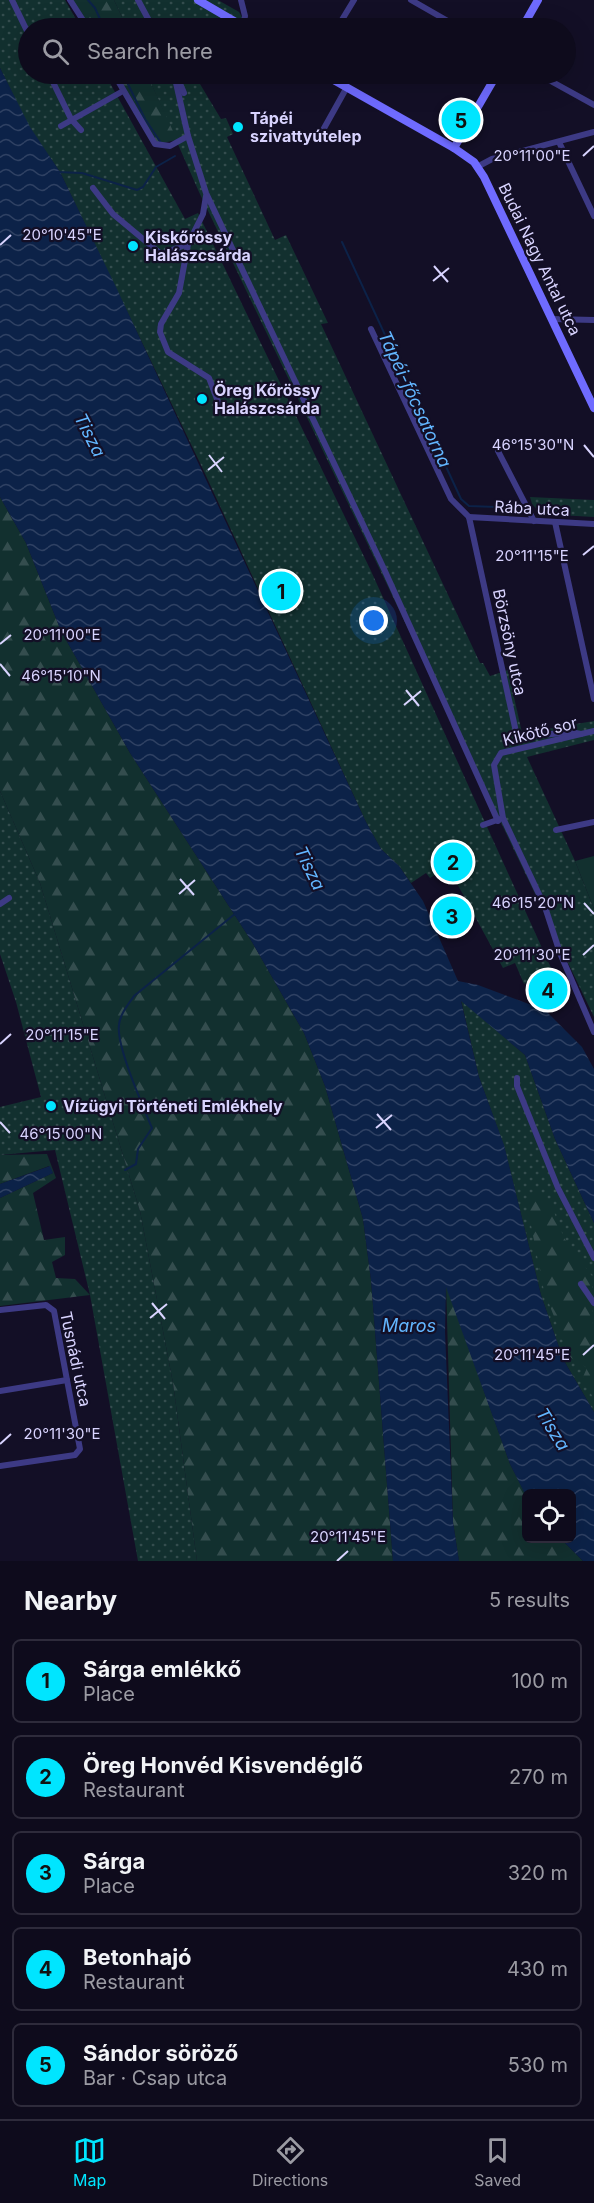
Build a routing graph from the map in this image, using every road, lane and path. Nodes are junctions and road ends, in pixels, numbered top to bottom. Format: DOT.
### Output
graph roads {
  1 [pos="12,0"];
  2 [pos="70,0"];
  3 [pos="138,0"];
  4 [pos="198,0"];
  5 [pos="241,0"];
  6 [pos="354,0"];
  7 [pos="411,0"];
  8 [pos="538,0"];
  9 [pos="21,18"];
  10 [pos="82,18"];
  11 [pos="148,18"];
  12 [pos="229,18"];
  13 [pos="245,18"];
  14 [pos="343,18"];
  15 [pos="442,18"];
  16 [pos="528,18"];
  17 [pos="54,84"];
  18 [pos="119,84"];
  19 [pos="176,84"];
  20 [pos="179,84"];
  21 [pos="341,84"];
  22 [pos="491,84"];
  23 [pos="556,84"];
  24 [pos="347,87"];
  25 [pos="123,91"];
  26 [pos="184,93"];
  27 [pos="594,105"];
  28 [pos="71,119"];
  29 [pos="61,126"];
  30 [pos="81,130"];
  31 [pos="594,132"];
  32 [pos="188,136"];
  33 [pos="318,139"];
  34 [pos="559,142"];
  35 [pos="454,148"];
  36 [pos="477,167"];
  37 [pos="93,188"];
  38 [pos="206,193"];
  39 [pos="594,216"];
  40 [pos="188,244"];
  41 [pos="552,319"];
  42 [pos="594,320"];
  43 [pos="371,329"];
  44 [pos="220,407"];
  45 [pos="594,408"];
  46 [pos="498,451"];
  47 [pos="470,517"];
  48 [pos="534,521"];
  49 [pos="555,522"];
  50 [pos="594,524"];
  51 [pos="594,699"];
  52 [pos="594,731"];
  53 [pos="580,734"];
  54 [pos="501,819"];
  55 [pos="594,822"];
  56 [pos="483,825"];
  57 [pos="556,830"];
  58 [pos="9,898"];
  59 [pos="0,904"];
  60 [pos="594,1032"];
  61 [pos="517,1078"];
  62 [pos="594,1258"];
  63 [pos="581,1284"];
  64 [pos="594,1303"];
  65 [pos="0,1310"];
  66 [pos="67,1380"];
  67 [pos="0,1391"];
  68 [pos="0,1466"];
  1 -- 9 [label="street"];
  2 -- 10 [label="street"];
  3 -- 11 [label="street"];
  4 -- 12 [label="main road"];
  5 -- 13 [label="street"];
  6 -- 14 [label="street"];
  7 -- 15 [label="street"];
  8 -- 16 [label="main road"];
  17 -- 28 [label="street"];
  18 -- 25 [label="street"];
  19 -- 32 [label="street"];
  20 -- 26 [label="street"];
  21 -- 24 [label="main road, Budai Nagy Antal utca"];
  22 -- 35 [label="main road"];
  23 -- 27 [label="street"];
  24 -- 33 [label="street"];
  24 -- 35 [label="main road, Budai Nagy Antal utca"];
  25 -- 28 [label="street"];
  25 -- 32 [label="street"];
  28 -- 29 [label="street"];
  28 -- 30 [label="street"];
  31 -- 34 [label="street"];
  32 -- 38 [label="street"];
  34 -- 36 [label="street"];
  34 -- 39 [label="street"];
  35 -- 36 [label="main road, Budai Nagy Antal utca"];
  36 -- 41 [label="main road, Budai Nagy Antal utca"];
  37 -- 40 [label="street"];
  38 -- 40 [label="street"];
  38 -- 54 [label="street"];
  40 -- 44 [label="street"];
  41 -- 42 [label="street"];
  41 -- 45 [label="main road, Budai Nagy Antal utca"];
  43 -- 47 [label="street"];
  46 -- 48 [label="street"];
  47 -- 48 [label="street, Rába utca"];
  47 -- 53 [label="street, Börzsöny utca"];
  48 -- 49 [label="street, Rába utca"];
  49 -- 50 [label="street, Rába utca"];
  49 -- 51 [label="street"];
  52 -- 53 [label="street, Kikötő sor"];
  53 -- 54 [label="street, Kikötő sor"];
  54 -- 56 [label="street"];
  54 -- 60 [label="street"];
  55 -- 57 [label="street"];
  58 -- 59 [label="street"];
  61 -- 62 [label="street"];
  63 -- 64 [label="street"];
  65 -- 66 [label="street, Tusnádi utca"];
  66 -- 67 [label="street"];
  66 -- 68 [label="street, Tusnádi utca"];
}
